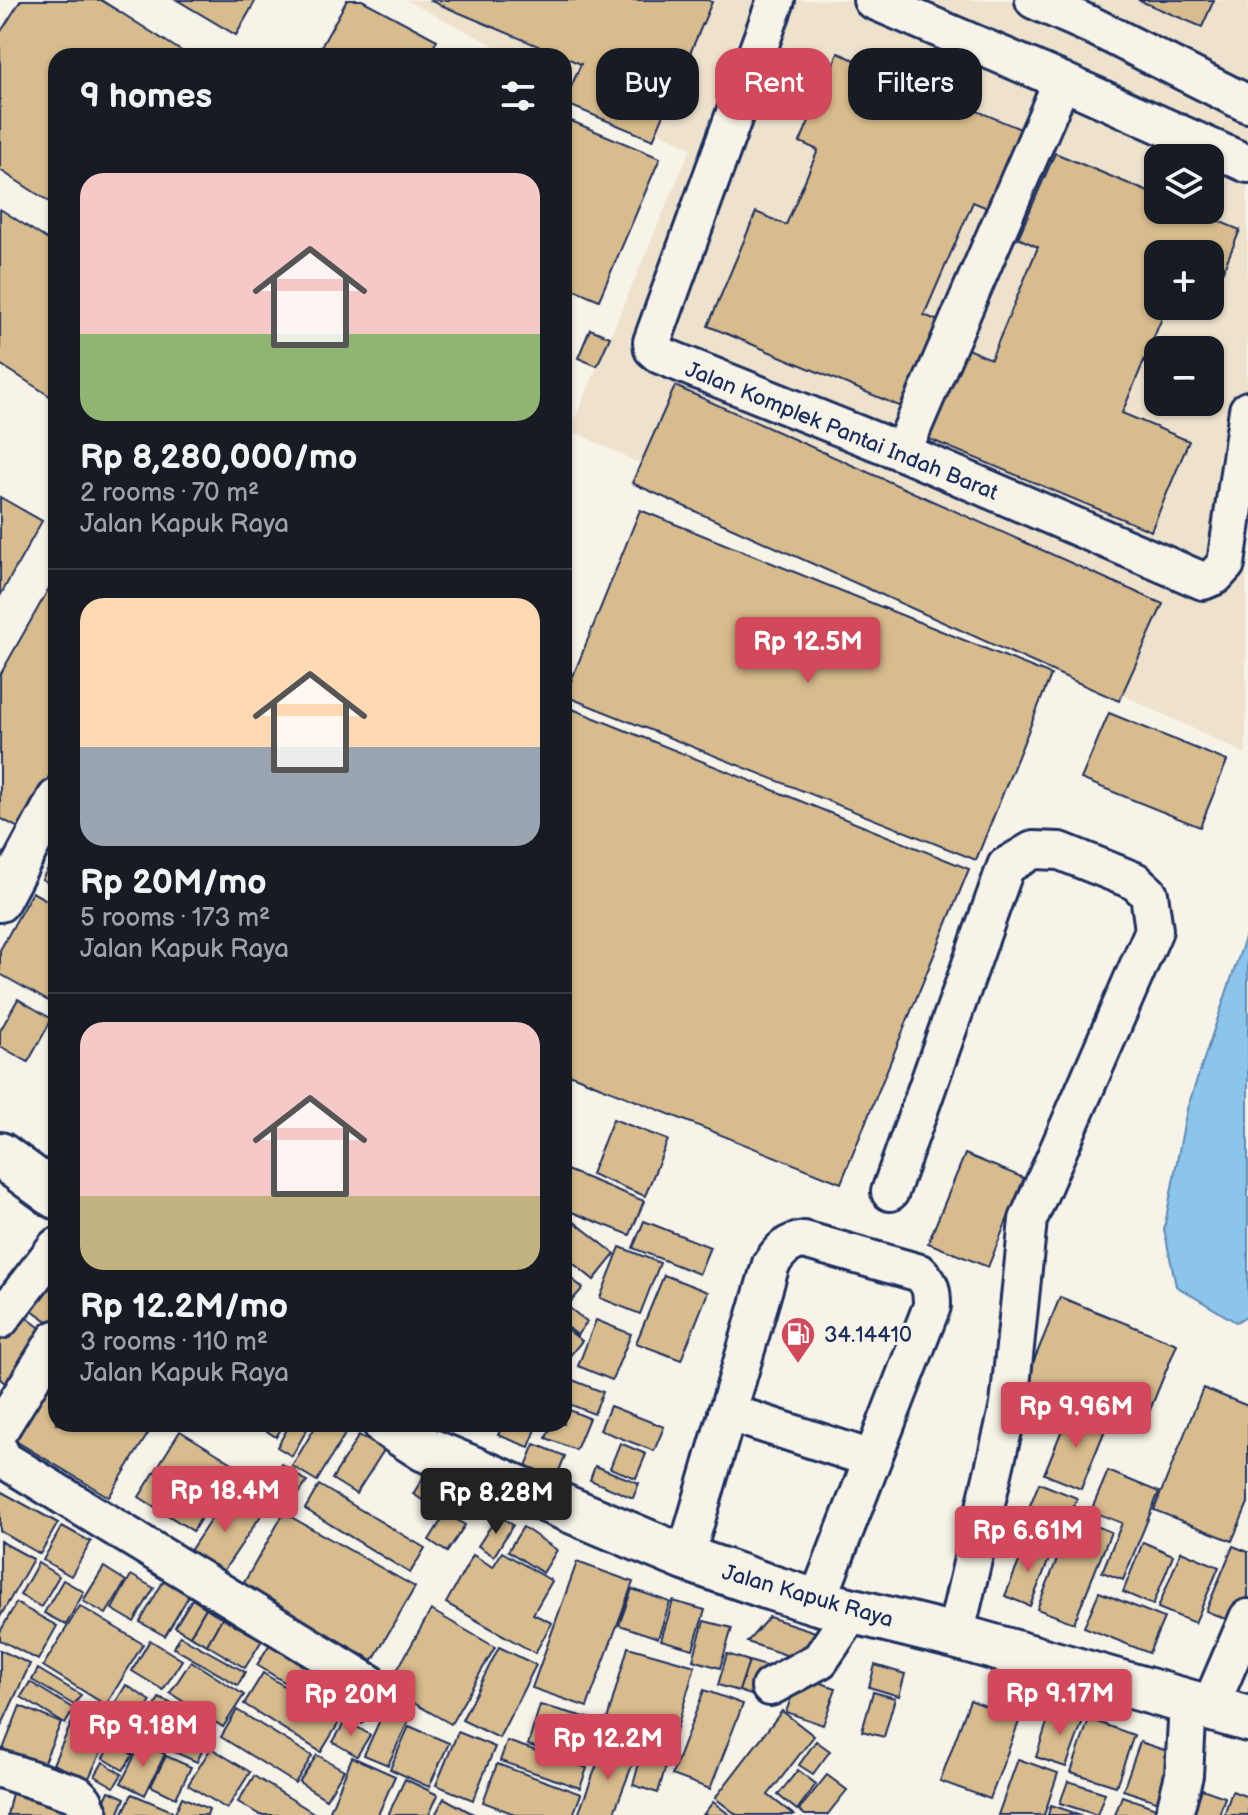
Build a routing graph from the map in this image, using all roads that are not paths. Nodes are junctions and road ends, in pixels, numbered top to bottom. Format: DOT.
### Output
graph roads {
  1 [pos="776,0"];
  2 [pos="872,0"];
  3 [pos="1034,0"];
  4 [pos="1062,81"];
  5 [pos="1248,104"];
  6 [pos="1248,164"];
  7 [pos="1248,410"];
  8 [pos="902,452"];
  9 [pos="48,813"];
  10 [pos="0,903"];
  11 [pos="0,1155"];
  12 [pos="48,1190"];
  13 [pos="890,1192"];
  14 [pos="48,1257"];
  15 [pos="0,1320"];
  16 [pos="48,1352"];
  17 [pos="727,1412"];
  18 [pos="0,1429"];
  19 [pos="398,1432"];
  20 [pos="0,1452"];
  21 [pos="872,1459"];
  22 [pos="685,1558"];
  23 [pos="835,1607"];
  24 [pos="1248,1618"];
  25 [pos="955,1636"];
  26 [pos="371,1684"];
  27 [pos="770,1687"];
  28 [pos="1215,1711"];
  29 [pos="0,1769"];
  30 [pos="90,1815"];
  31 [pos="1174,1815"];
  1 -- 8 [label="street, Jalan Komplek Pantai Indah Barat"];
  2 -- 4 [label="street"];
  3 -- 5 [label="street"];
  4 -- 6 [label="street"];
  4 -- 8 [label="street"];
  7 -- 8 [label="street, Jalan Komplek Pantai Indah Barat"];
  9 -- 10 [label="street"];
  11 -- 12 [label="main road"];
  13 -- 25 [label="street"];
  14 -- 15 [label="street"];
  16 -- 18 [label="street"];
  17 -- 21 [label="street"];
  17 -- 21 [label="street"];
  17 -- 22 [label="street"];
  19 -- 22 [label="main road, Jalan Kapuk Raya"];
  20 -- 26 [label="street"];
  21 -- 23 [label="street"];
  22 -- 23 [label="main road, Jalan Kapuk Raya"];
  23 -- 25 [label="main road, Jalan Kapuk Raya"];
  23 -- 27 [label="street"];
  24 -- 28 [label="street"];
  25 -- 28 [label="main road, Jalan Kapuk Raya"];
  28 -- 31 [label="street"];
  29 -- 30 [label="street"];
}
